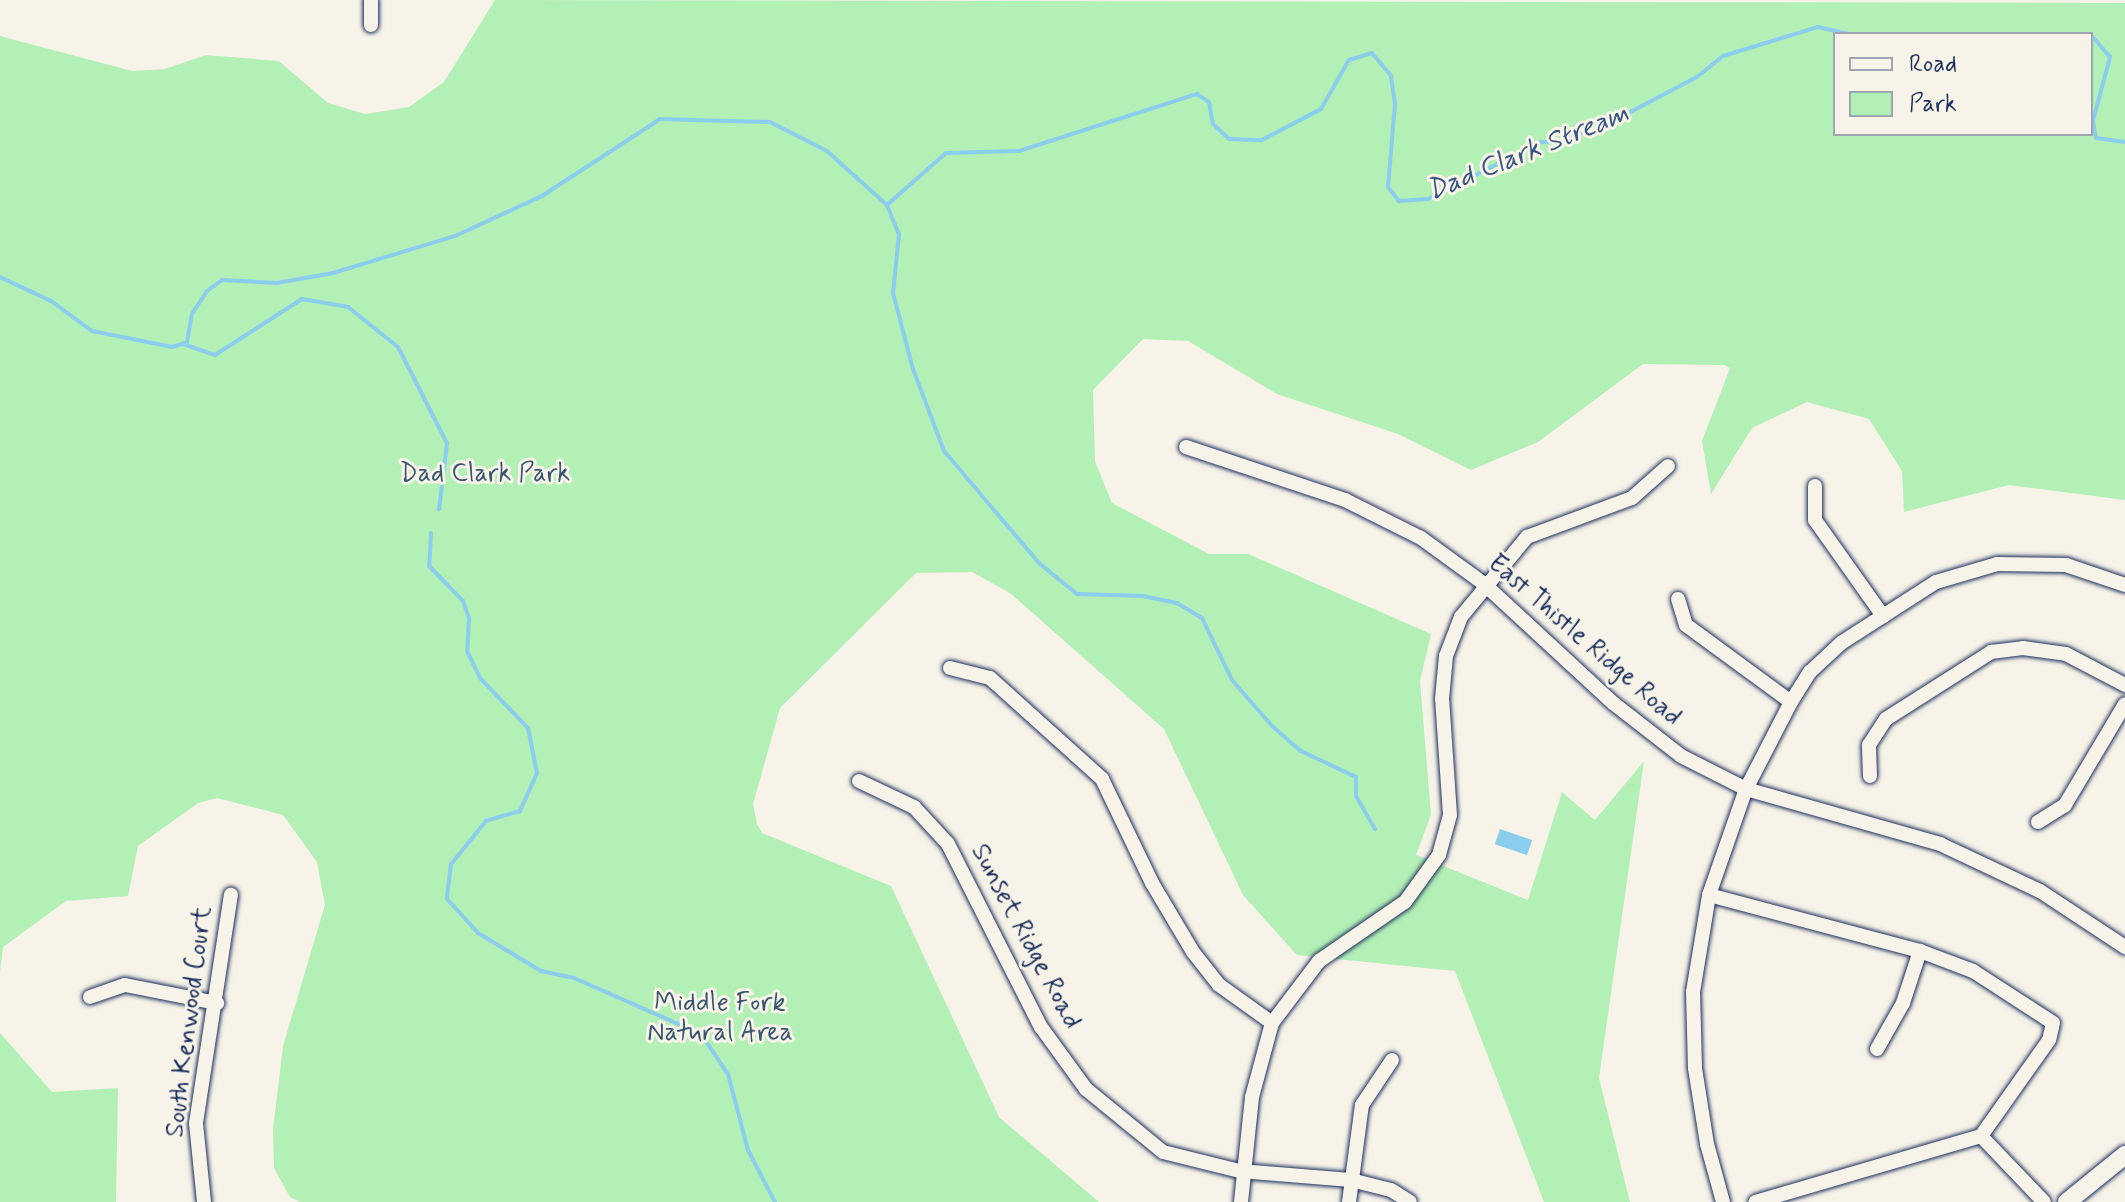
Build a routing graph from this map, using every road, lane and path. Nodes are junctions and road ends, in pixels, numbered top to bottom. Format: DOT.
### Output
graph roads {
  1 [pos="371,0"];
  2 [pos="371,25"];
  3 [pos="1186,447"];
  4 [pos="1668,466"];
  5 [pos="1815,486"];
  6 [pos="1483,583"];
  7 [pos="2125,585"];
  8 [pos="1678,599"];
  9 [pos="1883,616"];
  10 [pos="950,668"];
  11 [pos="2125,685"];
  12 [pos="1791,702"];
  13 [pos="2125,704"];
  14 [pos="1870,776"];
  15 [pos="859,781"];
  16 [pos="1746,789"];
  17 [pos="2038,822"];
  18 [pos="231,895"];
  19 [pos="1709,895"];
  20 [pos="2125,947"];
  21 [pos="1920,951"];
  22 [pos="90,997"];
  23 [pos="217,1003"];
  24 [pos="1272,1023"];
  25 [pos="1877,1049"];
  26 [pos="1392,1060"];
  27 [pos="1981,1136"];
  28 [pos="2125,1155"];
  29 [pos="1240,1171"];
  30 [pos="1351,1180"];
  31 [pos="204,1202"];
  32 [pos="1241,1202"];
  33 [pos="1349,1202"];
  34 [pos="1410,1202"];
  35 [pos="1723,1202"];
  36 [pos="1755,1202"];
  37 [pos="2044,1202"];
  38 [pos="2067,1202"];
  1 -- 2 [label="street"];
  3 -- 6 [label="street, East Thistle Ridge Road"];
  4 -- 6 [label="street"];
  5 -- 9 [label="street"];
  6 -- 16 [label="street, East Thistle Ridge Road"];
  6 -- 24 [label="street"];
  7 -- 9 [label="street"];
  8 -- 12 [label="street"];
  9 -- 12 [label="street"];
  10 -- 24 [label="street"];
  11 -- 14 [label="street"];
  12 -- 16 [label="street"];
  13 -- 17 [label="street"];
  15 -- 29 [label="street, Sunset Ridge Road"];
  16 -- 19 [label="street"];
  16 -- 20 [label="street, East Thistle Ridge Road"];
  18 -- 23 [label="street, South Kenwood Court"];
  19 -- 21 [label="street"];
  19 -- 35 [label="street"];
  21 -- 25 [label="street"];
  21 -- 27 [label="street"];
  22 -- 23 [label="street"];
  23 -- 31 [label="street, South Kenwood Court"];
  24 -- 29 [label="street"];
  26 -- 30 [label="street"];
  27 -- 36 [label="street"];
  27 -- 37 [label="street"];
  28 -- 38 [label="street"];
  29 -- 30 [label="street, Sunset Ridge Road"];
  29 -- 32 [label="street"];
  30 -- 33 [label="street"];
  30 -- 34 [label="street, Sunset Ridge Road"];
}
